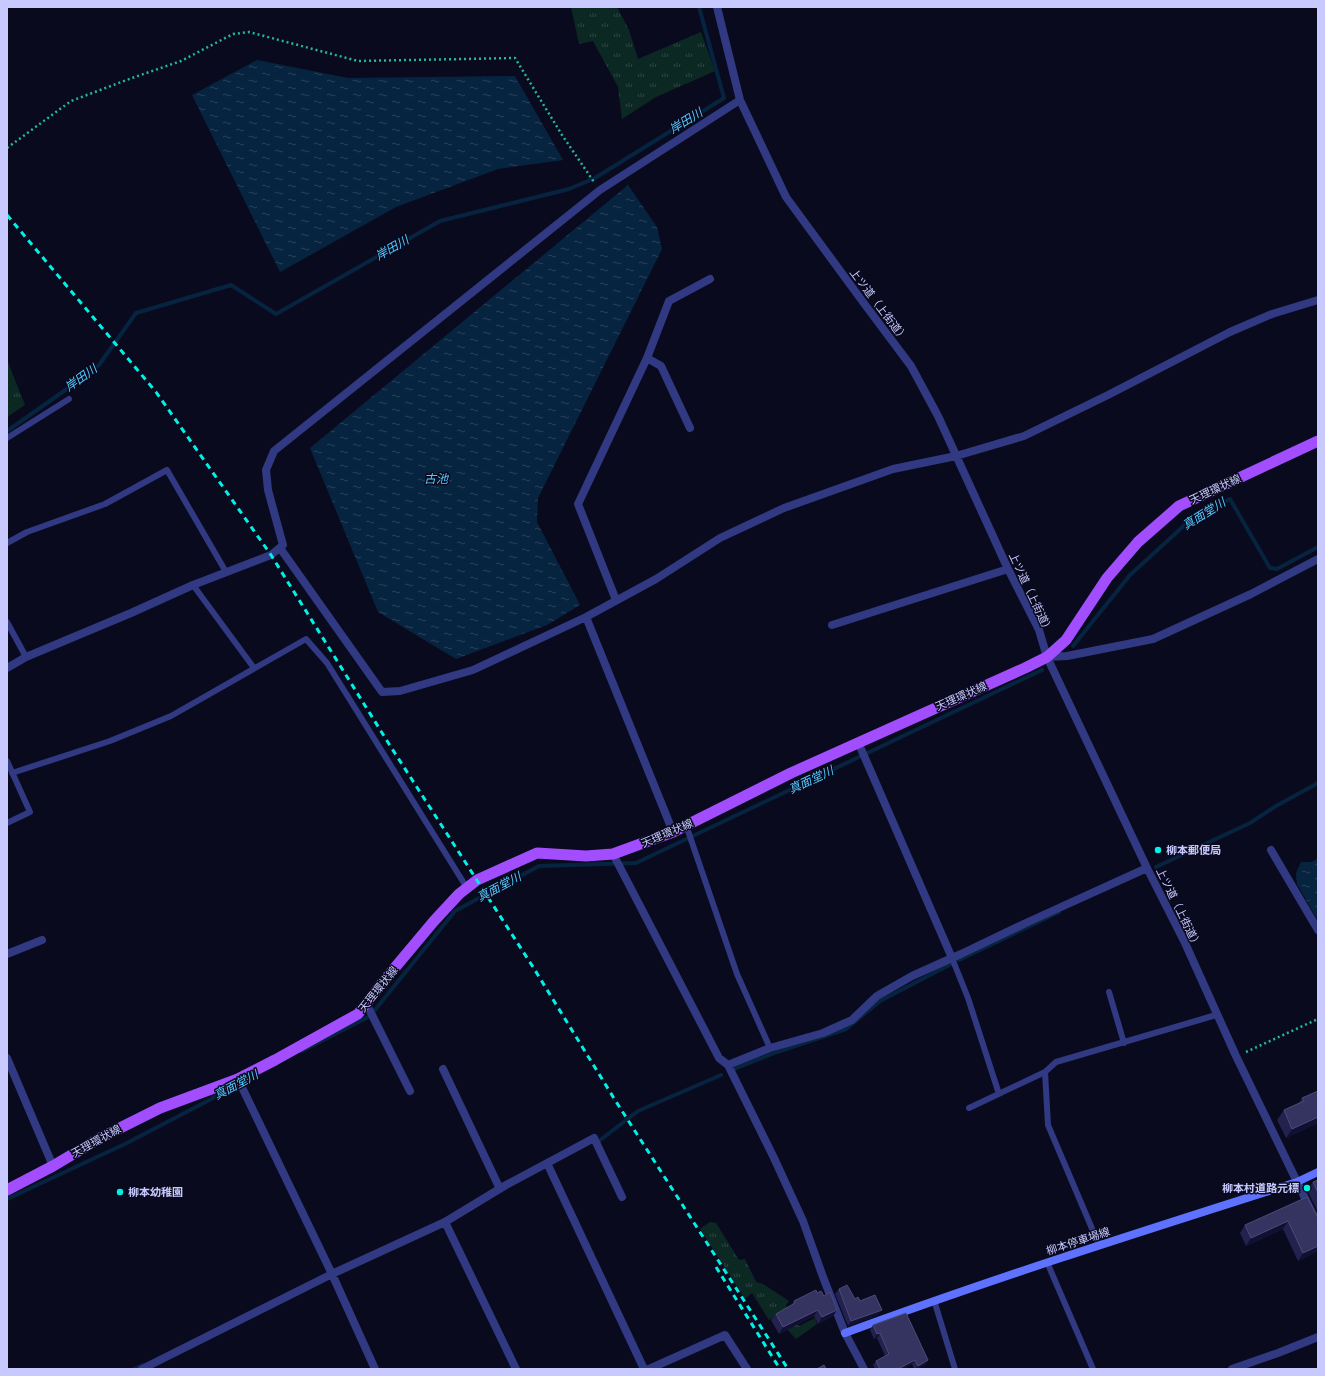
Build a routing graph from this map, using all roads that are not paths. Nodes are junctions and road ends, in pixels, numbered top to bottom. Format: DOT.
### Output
graph roads {
  1 [pos="717,7"];
  2 [pos="740,100"];
  3 [pos="710,279"];
  4 [pos="1318,300"];
  5 [pos="646,358"];
  6 [pos="69,399"];
  7 [pos="690,428"];
  8 [pos="7,438"];
  9 [pos="1318,441"];
  10 [pos="956,456"];
  11 [pos="7,544"];
  12 [pos="280,548"];
  13 [pos="1318,559"];
  14 [pos="1008,569"];
  15 [pos="226,572"];
  16 [pos="193,585"];
  17 [pos="616,600"];
  18 [pos="586,617"];
  19 [pos="7,622"];
  20 [pos="832,625"];
  21 [pos="1047,657"];
  22 [pos="26,658"];
  23 [pos="7,668"];
  24 [pos="254,668"];
  25 [pos="858,742"];
  26 [pos="7,761"];
  27 [pos="12,773"];
  28 [pos="7,823"];
  29 [pos="686,826"];
  30 [pos="673,832"];
  31 [pos="1271,850"];
  32 [pos="613,854"];
  33 [pos="1147,868"];
  34 [pos="467,888"];
  35 [pos="1318,930"];
  36 [pos="42,940"];
  37 [pos="7,954"];
  38 [pos="952,958"];
  39 [pos="1110,992"];
  40 [pos="366,1003"];
  41 [pos="1216,1015"];
  42 [pos="1124,1043"];
  43 [pos="770,1048"];
  44 [pos="7,1058"];
  45 [pos="728,1064"];
  46 [pos="443,1069"];
  47 [pos="1044,1072"];
  48 [pos="238,1079"];
  49 [pos="410,1091"];
  50 [pos="999,1094"];
  51 [pos="969,1108"];
  52 [pos="548,1163"];
  53 [pos="54,1166"];
  54 [pos="1318,1172"];
  55 [pos="1297,1182"];
  56 [pos="500,1189"];
  57 [pos="7,1190"];
  58 [pos="622,1197"];
  59 [pos="445,1222"];
  60 [pos="1318,1225"];
  61 [pos="1099,1245"];
  62 [pos="1047,1262"];
  63 [pos="332,1274"];
  64 [pos="934,1300"];
  65 [pos="845,1333"];
  66 [pos="1318,1336"];
  67 [pos="142,1369"];
  68 [pos="375,1369"];
  69 [pos="516,1369"];
  70 [pos="644,1369"];
  71 [pos="649,1369"];
  72 [pos="747,1369"];
  73 [pos="864,1369"];
  74 [pos="955,1369"];
  75 [pos="1093,1369"];
  76 [pos="1232,1369"];
  1 -- 2 [label="street, 上ツ道（上街道）"];
  2 -- 10 [label="street, 上ツ道（上街道）"];
  2 -- 12 [label="street"];
  3 -- 5 [label="street"];
  4 -- 10 [label="street"];
  5 -- 7 [label="street"];
  5 -- 17 [label="street"];
  6 -- 8 [label="lane"];
  9 -- 21 [label="main road, 天理環状線"];
  10 -- 14 [label="street, 上ツ道（上街道）"];
  10 -- 17 [label="street"];
  11 -- 15 [label="lane"];
  12 -- 15 [label="street"];
  12 -- 18 [label="street"];
  13 -- 21 [label="street"];
  14 -- 20 [label="street"];
  14 -- 21 [label="street, 上ツ道（上街道）"];
  15 -- 16 [label="street"];
  16 -- 22 [label="street"];
  16 -- 24 [label="lane"];
  17 -- 18 [label="street"];
  18 -- 30 [label="street"];
  19 -- 22 [label="lane"];
  21 -- 25 [label="main road, 天理環状線"];
  21 -- 33 [label="street, 上ツ道（上街道）"];
  22 -- 23 [label="street"];
  24 -- 27 [label="lane"];
  24 -- 34 [label="lane"];
  25 -- 29 [label="main road, 天理環状線"];
  25 -- 38 [label="street"];
  26 -- 27 [label="lane"];
  27 -- 28 [label="lane"];
  29 -- 30 [label="main road, 天理環状線"];
  29 -- 43 [label="lane"];
  30 -- 32 [label="main road, 天理環状線"];
  31 -- 35 [label="street"];
  32 -- 34 [label="main road, 天理環状線"];
  32 -- 45 [label="street"];
  33 -- 38 [label="street"];
  33 -- 41 [label="street, 上ツ道（上街道）"];
  34 -- 40 [label="main road, 天理環状線"];
  36 -- 37 [label="street"];
  38 -- 43 [label="street"];
  38 -- 50 [label="lane"];
  39 -- 42 [label="lane"];
  40 -- 48 [label="main road, 天理環状線"];
  40 -- 49 [label="street"];
  41 -- 42 [label="lane"];
  41 -- 55 [label="street, 上ツ道（上街道）"];
  42 -- 47 [label="lane"];
  43 -- 45 [label="street"];
  44 -- 53 [label="street"];
  45 -- 65 [label="street"];
  46 -- 56 [label="street"];
  47 -- 50 [label="lane"];
  47 -- 61 [label="lane"];
  48 -- 53 [label="main road, 天理環状線"];
  48 -- 63 [label="street"];
  50 -- 51 [label="lane"];
  52 -- 56 [label="street"];
  52 -- 58 [label="street"];
  52 -- 70 [label="street"];
  53 -- 57 [label="main road, 天理環状線"];
  54 -- 55 [label="main road, 柳本停車場線"];
  55 -- 60 [label="street, 上ツ道（上街道）"];
  55 -- 61 [label="main road, 柳本停車場線"];
  56 -- 59 [label="street"];
  59 -- 63 [label="street"];
  59 -- 69 [label="street"];
  61 -- 62 [label="main road, 柳本停車場線"];
  62 -- 64 [label="main road, 柳本停車場線"];
  62 -- 75 [label="lane"];
  63 -- 67 [label="street"];
  63 -- 68 [label="street"];
  64 -- 65 [label="main road, 柳本停車場線"];
  64 -- 74 [label="lane"];
  65 -- 73 [label="street"];
  66 -- 76 [label="street"];
  71 -- 72 [label="street"];
}
